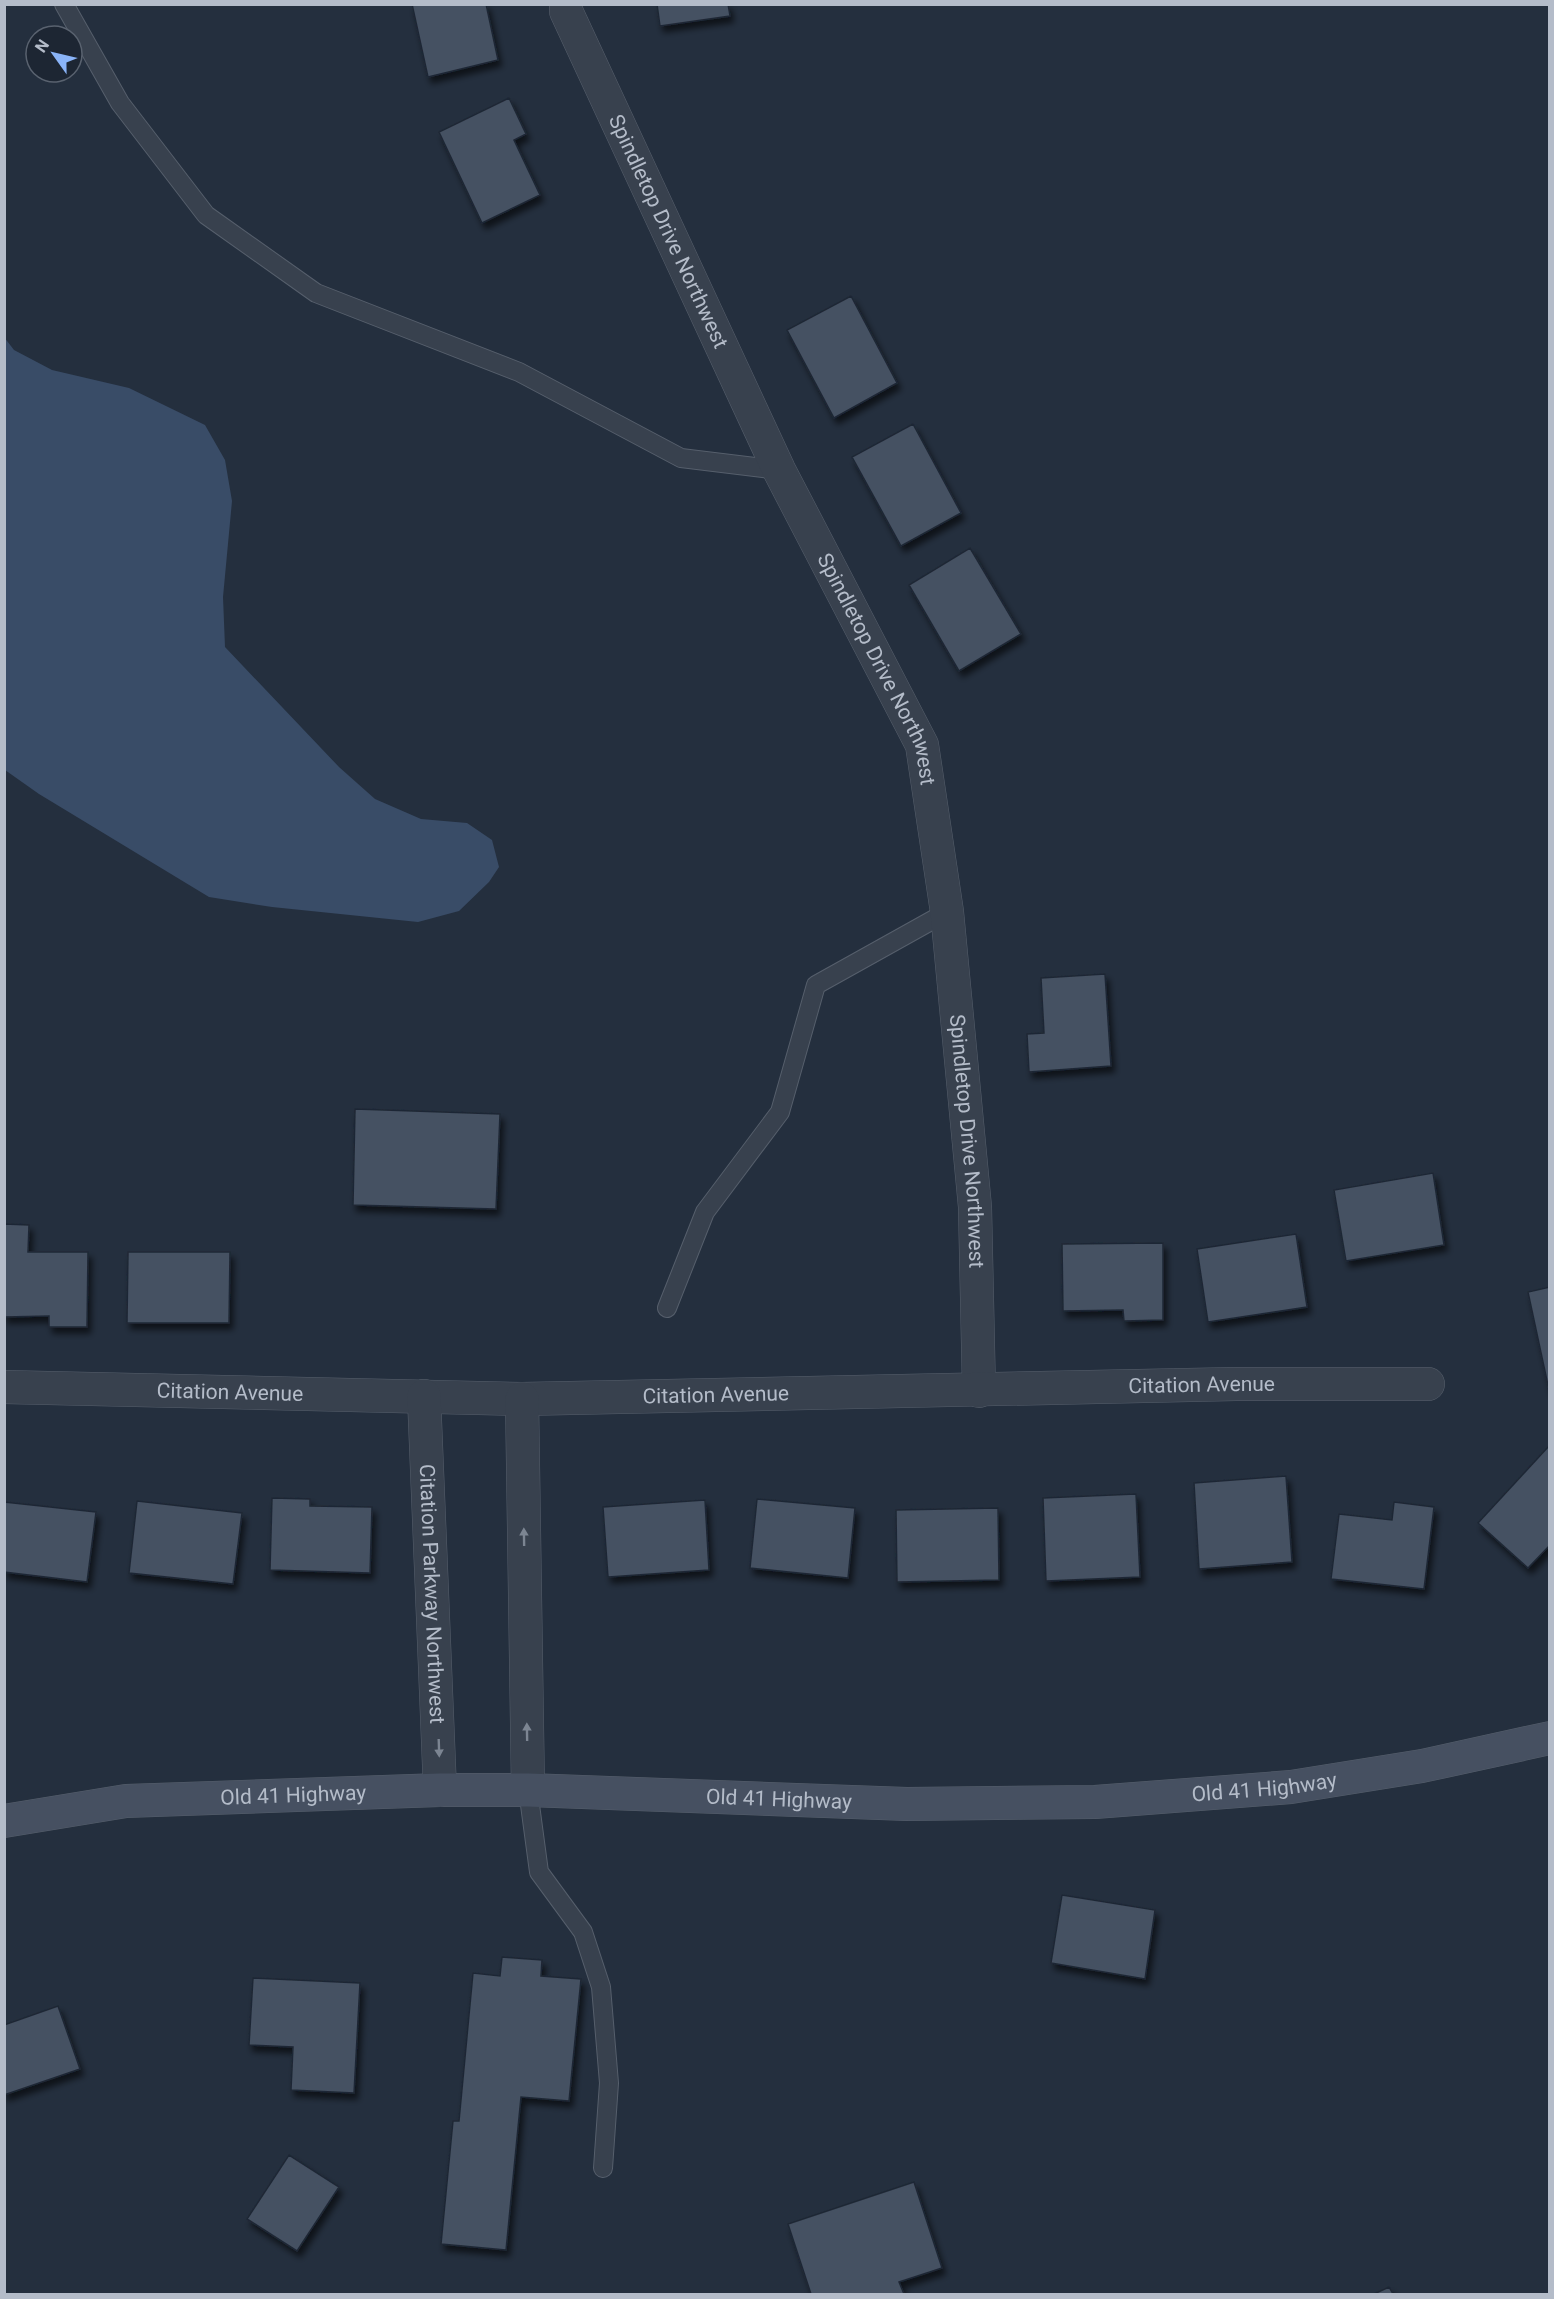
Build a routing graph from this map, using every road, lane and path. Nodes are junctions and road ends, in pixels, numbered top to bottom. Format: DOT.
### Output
graph roads {
  1 [pos="64,4"];
  2 [pos="566,4"];
  3 [pos="779,470"];
  4 [pos="947,912"];
  5 [pos="667,1308"];
  6 [pos="1428,1384"];
  7 [pos="4,1387"];
  8 [pos="979,1391"];
  9 [pos="424,1396"];
  10 [pos="522,1399"];
  11 [pos="1550,1738"];
  12 [pos="440,1790"];
  13 [pos="528,1790"];
  14 [pos="4,1821"];
  15 [pos="603,2169"];
  1 -- 3 [label="lane"];
  2 -- 3 [label="street, Spindletop Drive Northwest"];
  3 -- 4 [label="street, Spindletop Drive Northwest"];
  4 -- 5 [label="lane"];
  4 -- 8 [label="street, Spindletop Drive Northwest"];
  6 -- 8 [label="street, Citation Avenue"];
  7 -- 9 [label="street, Citation Avenue"];
  8 -- 10 [label="street, Citation Avenue"];
  9 -- 10 [label="street, Citation Avenue"];
  9 -- 12 [label="street, Citation Parkway Northwest, one-way"];
  13 -- 10 [label="street, one-way"];
  11 -- 13 [label="main road, Old 41 Highway"];
  12 -- 13 [label="main road, Old 41 Highway"];
  12 -- 14 [label="main road, Old 41 Highway"];
  13 -- 15 [label="lane"];
}
